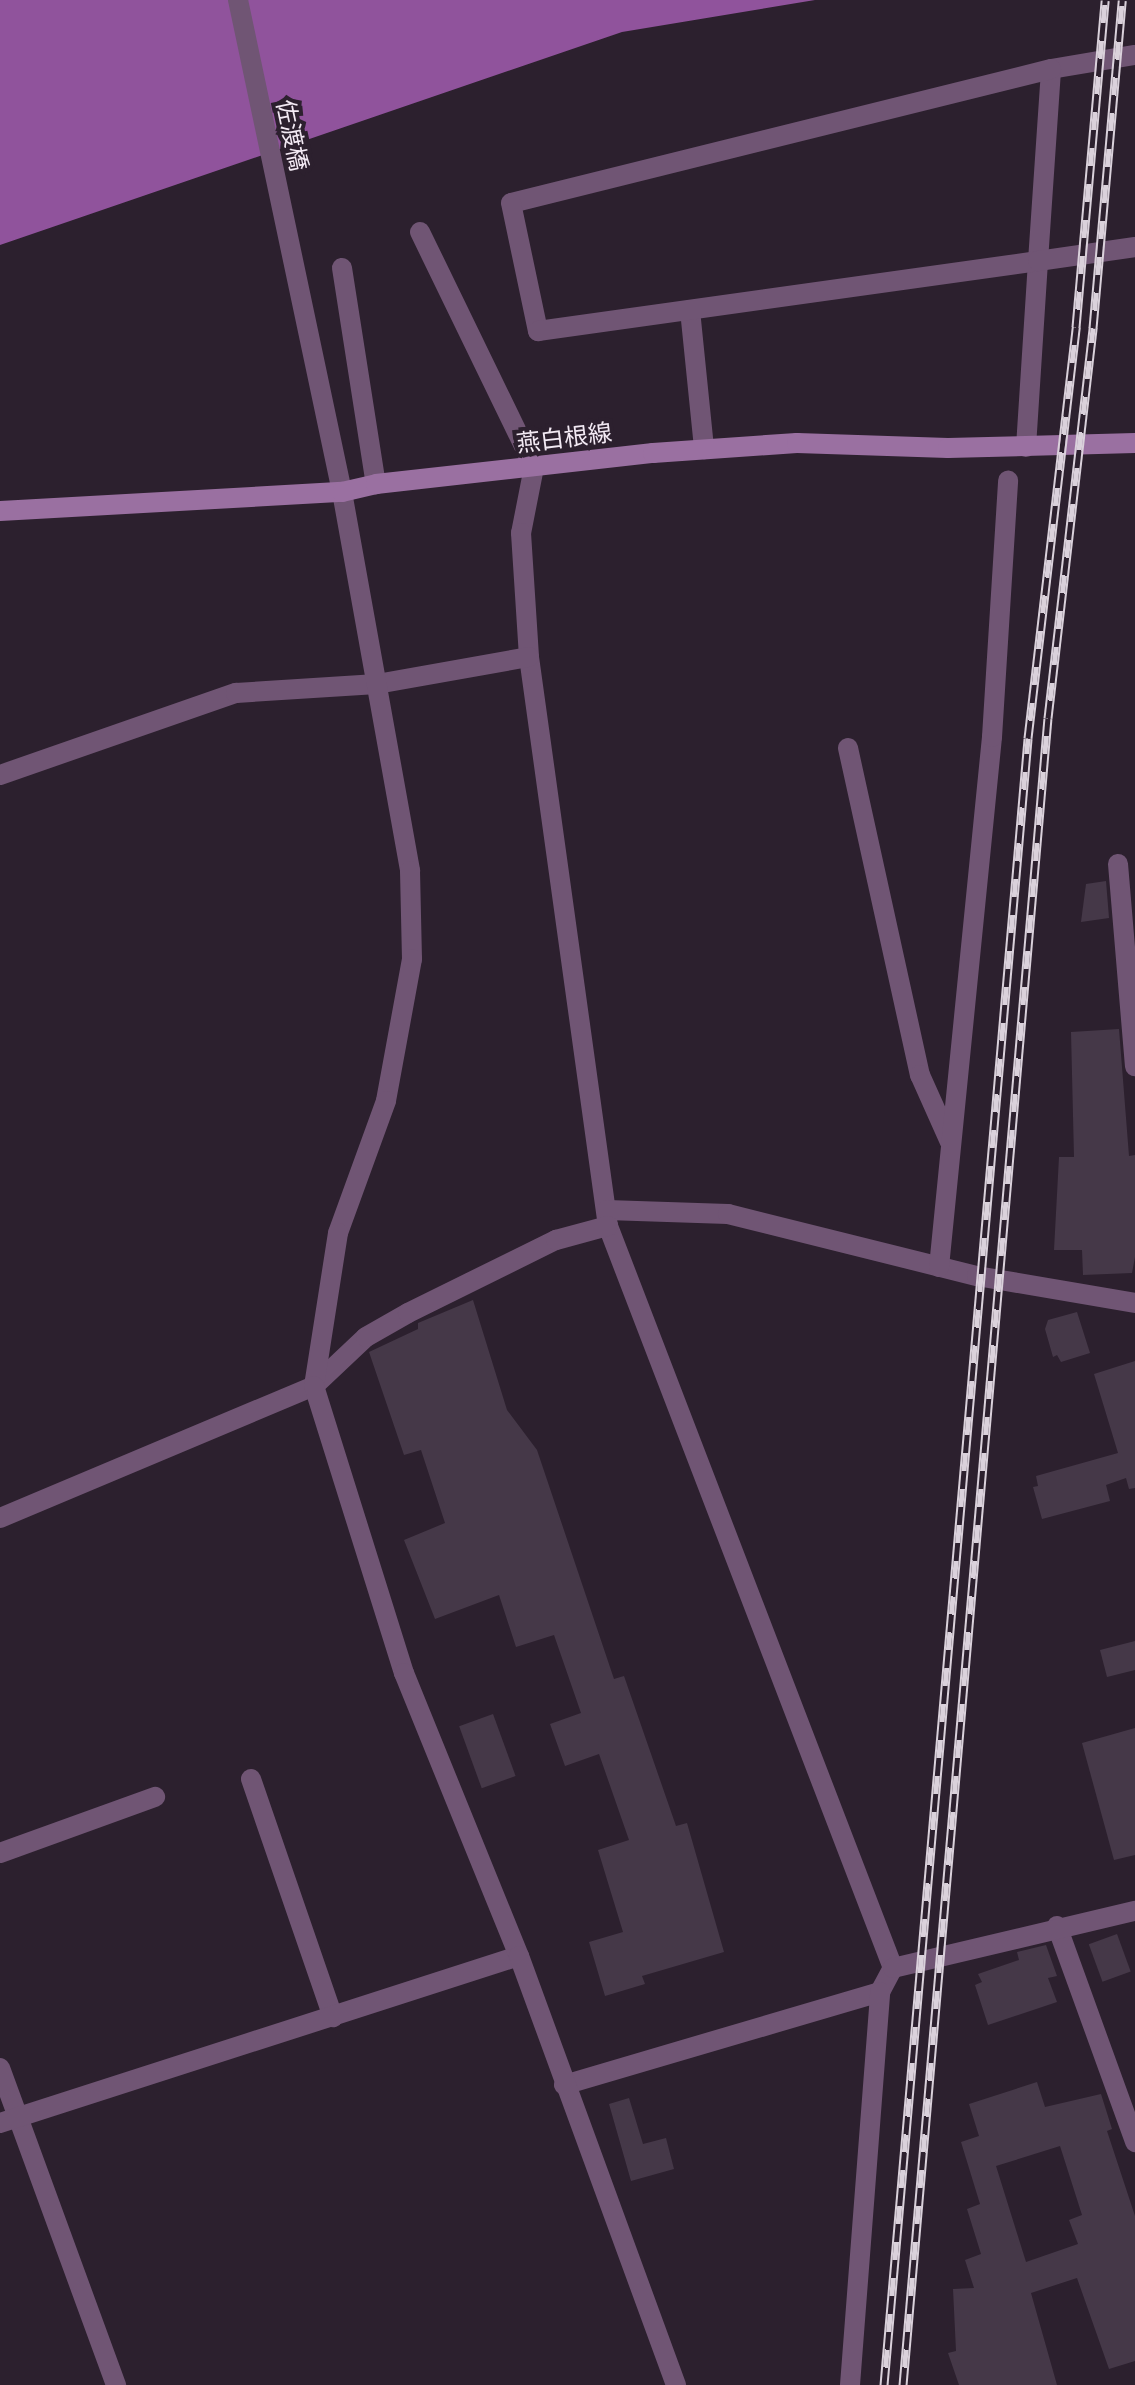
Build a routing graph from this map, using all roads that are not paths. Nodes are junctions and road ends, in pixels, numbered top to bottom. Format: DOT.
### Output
graph roads {
  1 [pos="238,0"];
  2 [pos="1135,55"];
  3 [pos="1051,69"];
  4 [pos="420,232"];
  5 [pos="1135,247"];
  6 [pos="1038,261"];
  7 [pos="342,268"];
  8 [pos="690,310"];
  9 [pos="1135,443"];
  10 [pos="1026,447"];
  11 [pos="704,449"];
  12 [pos="534,467"];
  13 [pos="1008,480"];
  14 [pos="376,484"];
  15 [pos="342,492"];
  16 [pos="0,511"];
  17 [pos="529,657"];
  18 [pos="377,684"];
  19 [pos="848,748"];
  20 [pos="0,775"];
  21 [pos="1118,864"];
  22 [pos="1135,1066"];
  23 [pos="951,1146"];
  24 [pos="608,1218"];
  25 [pos="939,1267"];
  26 [pos="1135,1303"];
  27 [pos="314,1386"];
  28 [pos="0,1518"];
  29 [pos="251,1779"];
  30 [pos="155,1797"];
  31 [pos="0,1853"];
  32 [pos="1135,1911"];
  33 [pos="1057,1926"];
  34 [pos="519,1956"];
  35 [pos="893,1968"];
  36 [pos="880,1992"];
  37 [pos="333,2017"];
  38 [pos="0,2068"];
  39 [pos="564,2085"];
  40 [pos="10,2120"];
  41 [pos="1135,2142"];
  42 [pos="116,2385"];
  43 [pos="676,2385"];
  44 [pos="850,2385"];
  1 -- 15 [label="street, 佐渡橋"];
  2 -- 3 [label="street"];
  3 -- 6 [label="street"];
  3 -- 8 [label="street"];
  4 -- 12 [label="street"];
  5 -- 6 [label="street"];
  6 -- 8 [label="street"];
  6 -- 10 [label="street"];
  7 -- 14 [label="street"];
  8 -- 11 [label="street"];
  9 -- 10 [label="main road, 燕白根線"];
  10 -- 11 [label="main road, 燕白根線"];
  11 -- 12 [label="main road, 燕白根線"];
  12 -- 14 [label="main road, 燕白根線"];
  12 -- 17 [label="street"];
  13 -- 23 [label="street"];
  14 -- 15 [label="main road, 燕白根線"];
  15 -- 16 [label="main road, 燕白根線"];
  15 -- 18 [label="street, 佐渡橋"];
  17 -- 18 [label="street"];
  17 -- 24 [label="street"];
  18 -- 20 [label="street"];
  18 -- 27 [label="street, 佐渡橋"];
  19 -- 23 [label="street"];
  21 -- 22 [label="street"];
  23 -- 25 [label="street"];
  24 -- 25 [label="street"];
  24 -- 27 [label="street"];
  24 -- 35 [label="street"];
  25 -- 26 [label="street"];
  27 -- 28 [label="street"];
  27 -- 34 [label="street"];
  29 -- 37 [label="street"];
  30 -- 31 [label="street"];
  32 -- 33 [label="street"];
  33 -- 35 [label="street"];
  33 -- 41 [label="street"];
  34 -- 37 [label="street"];
  34 -- 39 [label="street"];
  35 -- 36 [label="street"];
  36 -- 39 [label="street"];
  36 -- 44 [label="street"];
  37 -- 40 [label="street"];
  38 -- 40 [label="street"];
  39 -- 43 [label="street"];
  40 -- 42 [label="street"];
}
